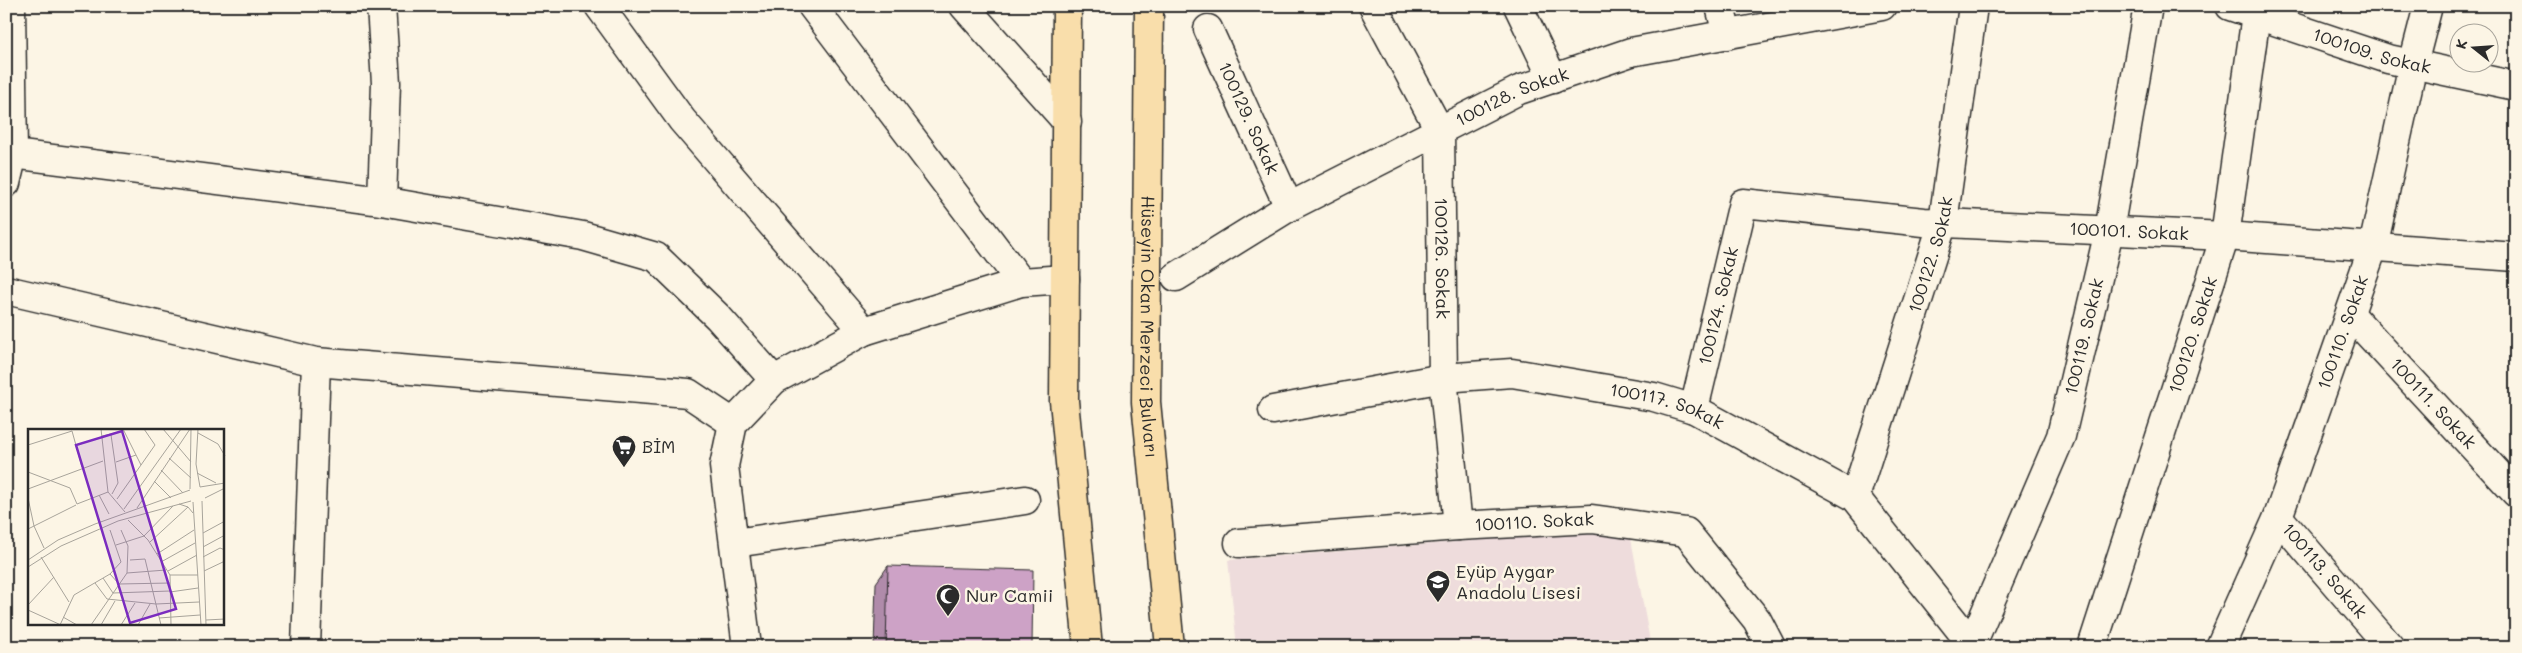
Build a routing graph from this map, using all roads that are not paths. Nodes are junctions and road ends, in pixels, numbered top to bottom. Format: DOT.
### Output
graph roads {
  1 [pos="11,6"];
  2 [pos="382,6"];
  3 [pos="599,6"];
  4 [pos="812,6"];
  5 [pos="964,6"];
  6 [pos="1067,6"];
  7 [pos="1149,6"];
  8 [pos="1373,6"];
  9 [pos="1518,6"];
  10 [pos="1720,6"];
  11 [pos="1974,6"];
  12 [pos="2148,6"];
  13 [pos="2428,6"];
  14 [pos="1866,8"];
  15 [pos="2262,12"];
  16 [pos="1208,29"];
  17 [pos="1727,35"];
  18 [pos="2413,64"];
  19 [pos="1553,79"];
  20 [pos="2516,86"];
  21 [pos="1067,122"];
  22 [pos="1440,131"];
  23 [pos="13,154"];
  24 [pos="6,183"];
  25 [pos="382,201"];
  26 [pos="1743,203"];
  27 [pos="1288,207"];
  28 [pos="1943,222"];
  29 [pos="2109,231"];
  30 [pos="2226,236"];
  31 [pos="2372,247"];
  32 [pos="2516,257"];
  33 [pos="1176,277"];
  34 [pos="1065,280"];
  35 [pos="1021,282"];
  36 [pos="6,290"];
  37 [pos="2350,314"];
  38 [pos="864,331"];
  39 [pos="316,362"];
  40 [pos="1443,378"];
  41 [pos="774,380"];
  42 [pos="1694,409"];
  43 [pos="1273,410"];
  44 [pos="733,423"];
  45 [pos="2516,493"];
  46 [pos="1855,497"];
  47 [pos="1025,500"];
  48 [pos="2278,517"];
  49 [pos="1458,526"];
  50 [pos="735,543"];
  51 [pos="1239,543"];
  52 [pos="1970,646"];
  53 [pos="306,647"];
  54 [pos="747,647"];
  55 [pos="1088,647"];
  56 [pos="1170,647"];
  57 [pos="1771,647"];
  58 [pos="2092,647"];
  59 [pos="2220,647"];
  60 [pos="2390,647"];
  1 -- 23 [label="street"];
  2 -- 25 [label="street"];
  3 -- 38 [label="street"];
  4 -- 35 [label="street"];
  5 -- 21 [label="street"];
  6 -- 21 [label="main road"];
  7 -- 56 [label="main road, Hüseyin Okan Merzeci Bulvarı"];
  8 -- 22 [label="street, 100126. Sokak"];
  9 -- 19 [label="street"];
  10 -- 17 [label="street"];
  11 -- 28 [label="street, 100122. Sokak"];
  12 -- 29 [label="street, 100119. Sokak"];
  13 -- 18 [label="street, 100110. Sokak"];
  14 -- 17 [label="street, 100128. Sokak"];
  15 -- 18 [label="street, 100109. Sokak"];
  15 -- 30 [label="street, 100120. Sokak"];
  16 -- 27 [label="street, 100129. Sokak"];
  17 -- 19 [label="street, 100128. Sokak"];
  18 -- 20 [label="street, 100109. Sokak"];
  18 -- 31 [label="street, 100110. Sokak"];
  19 -- 22 [label="street, 100128. Sokak"];
  21 -- 34 [label="main road"];
  22 -- 27 [label="street, 100128. Sokak"];
  22 -- 40 [label="street, 100126. Sokak"];
  23 -- 24 [label="street"];
  23 -- 25 [label="street"];
  25 -- 41 [label="street"];
  26 -- 28 [label="street, 100101. Sokak"];
  26 -- 42 [label="street, 100124. Sokak"];
  27 -- 33 [label="street, 100128. Sokak"];
  28 -- 29 [label="street, 100101. Sokak"];
  28 -- 46 [label="street, 100122. Sokak"];
  29 -- 30 [label="street, 100101. Sokak"];
  29 -- 52 [label="street, 100119. Sokak"];
  30 -- 31 [label="street, 100101. Sokak"];
  30 -- 58 [label="street, 100120. Sokak"];
  31 -- 32 [label="street, 100101. Sokak"];
  31 -- 37 [label="street, 100110. Sokak"];
  34 -- 35 [label="street"];
  34 -- 55 [label="main road"];
  35 -- 38 [label="street"];
  36 -- 39 [label="street"];
  37 -- 45 [label="street, 100111. Sokak"];
  37 -- 48 [label="street, 100110. Sokak"];
  38 -- 41 [label="street"];
  39 -- 44 [label="street"];
  39 -- 53 [label="street"];
  40 -- 42 [label="street, 100117. Sokak"];
  40 -- 43 [label="street, 100117. Sokak"];
  40 -- 49 [label="street, 100126. Sokak"];
  41 -- 44 [label="street"];
  42 -- 46 [label="street, 100117. Sokak"];
  44 -- 50 [label="street"];
  46 -- 52 [label="street, 100117. Sokak"];
  47 -- 50 [label="street"];
  48 -- 59 [label="street, 100110. Sokak"];
  48 -- 60 [label="street, 100113. Sokak"];
  49 -- 51 [label="street, 100110. Sokak"];
  49 -- 57 [label="street, 100110. Sokak"];
  50 -- 54 [label="street"];
}
